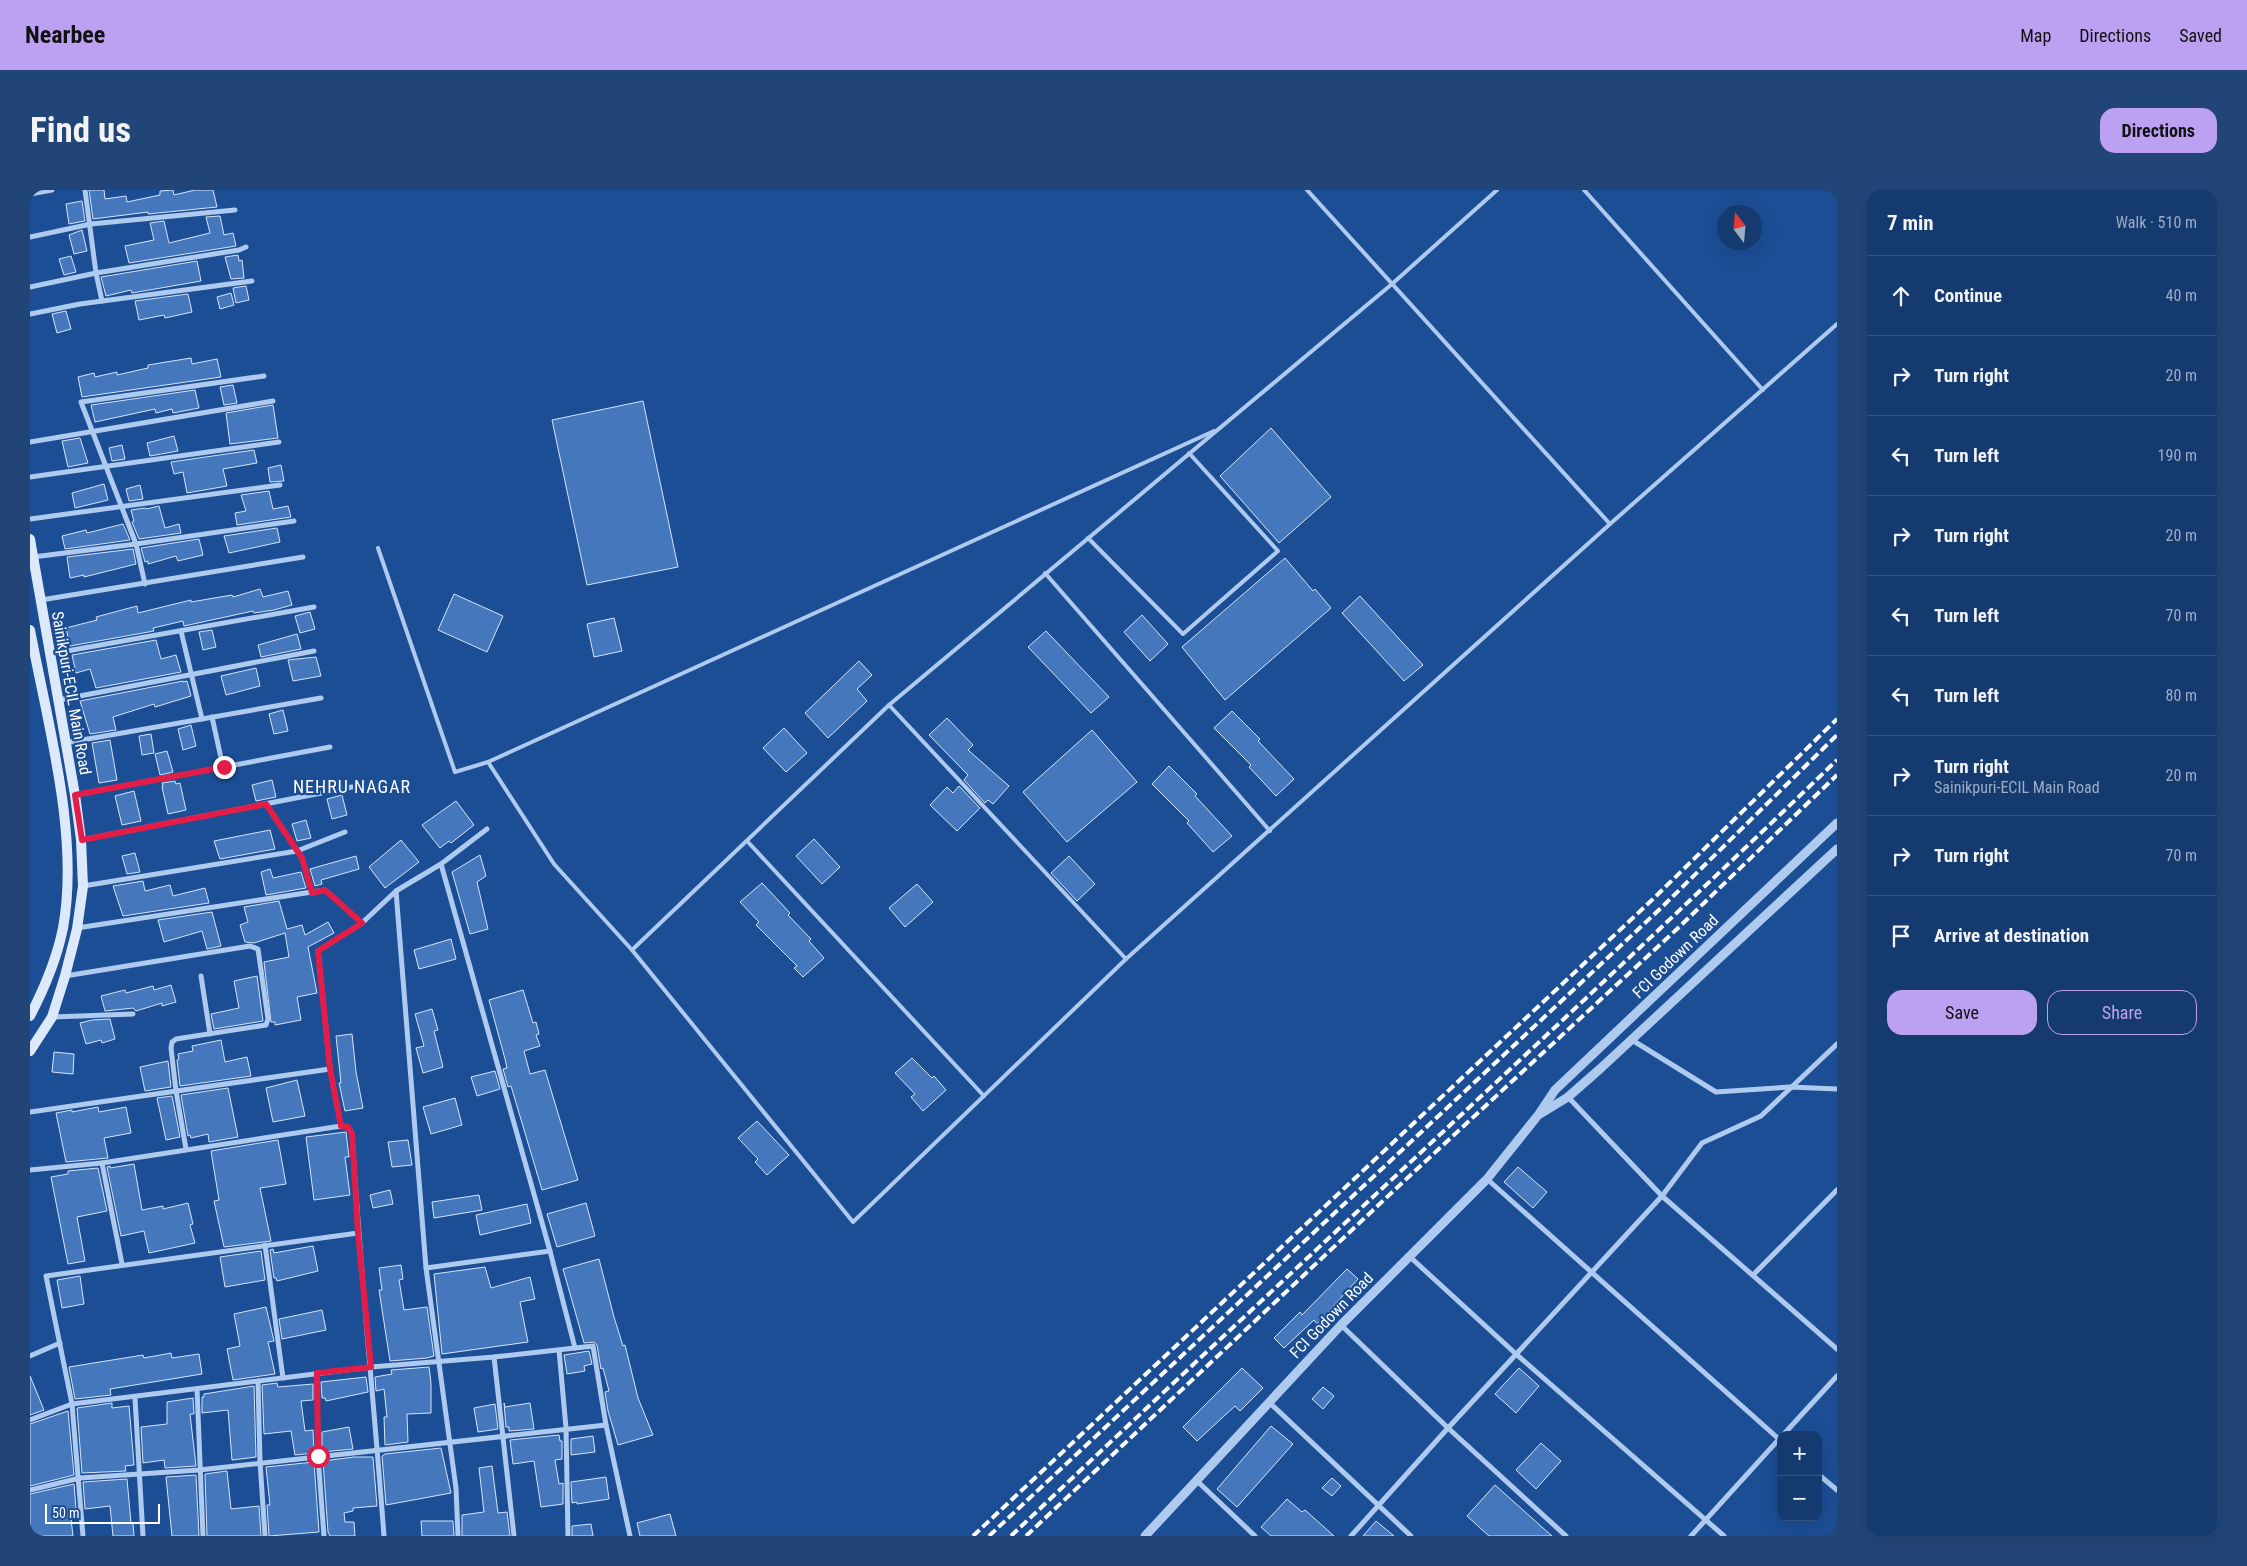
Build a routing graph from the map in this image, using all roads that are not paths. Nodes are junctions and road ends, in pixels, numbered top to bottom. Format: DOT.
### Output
graph roads {
  1 [pos="52,190"];
  2 [pos="85,190"];
  3 [pos="1307,190"];
  4 [pos="1497,190"];
  5 [pos="1584,190"];
  6 [pos="30,194"];
  7 [pos="235,210"];
  8 [pos="91,224"];
  9 [pos="30,237"];
  10 [pos="246,247"];
  11 [pos="96,273"];
  12 [pos="252,281"];
  13 [pos="1392,284"];
  14 [pos="30,287"];
  15 [pos="102,301"];
  16 [pos="30,314"];
  17 [pos="1837,324"];
  18 [pos="264,376"];
  19 [pos="1763,390"];
  20 [pos="273,401"];
  21 [pos="1218,429"];
  22 [pos="92,430"];
  23 [pos="30,442"];
  24 [pos="279,442"];
  25 [pos="1189,453"];
  26 [pos="105,468"];
  27 [pos="30,477"];
  28 [pos="280,486"];
  29 [pos="123,507"];
  30 [pos="30,519"];
  31 [pos="294,521"];
  32 [pos="1610,524"];
  33 [pos="1088,538"];
  34 [pos="30,539"];
  35 [pos="136,544"];
  36 [pos="378,548"];
  37 [pos="33,557"];
  38 [pos="303,557"];
  39 [pos="1045,573"];
  40 [pos="145,584"];
  41 [pos="41,600"];
  42 [pos="314,607"];
  43 [pos="30,630"];
  44 [pos="181,630"];
  45 [pos="314,652"];
  46 [pos="49,654"];
  47 [pos="192,674"];
  48 [pos="322,698"];
  49 [pos="58,700"];
  50 [pos="889,705"];
  51 [pos="212,717"];
  52 [pos="202,719"];
  53 [pos="64,743"];
  54 [pos="330,747"];
  55 [pos="488,762"];
  56 [pos="224,767"];
  57 [pos="352,787"];
  58 [pos="75,795"];
  59 [pos="266,804"];
  60 [pos="1837,823"];
  61 [pos="487,829"];
  62 [pos="1270,831"];
  63 [pos="344,832"];
  64 [pos="82,840"];
  65 [pos="746,841"];
  66 [pos="1837,849"];
  67 [pos="297,851"];
  68 [pos="441,864"];
  69 [pos="84,886"];
  70 [pos="396,891"];
  71 [pos="312,893"];
  72 [pos="362,923"];
  73 [pos="77,928"];
  74 [pos="632,950"];
  75 [pos="1126,959"];
  76 [pos="66,976"];
  77 [pos="202,976"];
  78 [pos="133,1014"];
  79 [pos="30,1016"];
  80 [pos="52,1016"];
  81 [pos="210,1034"];
  82 [pos="1632,1040"];
  83 [pos="1837,1044"];
  84 [pos="30,1051"];
  85 [pos="330,1069"];
  86 [pos="1790,1087"];
  87 [pos="1837,1089"];
  88 [pos="176,1091"];
  89 [pos="984,1096"];
  90 [pos="1568,1096"];
  91 [pos="30,1112"];
  92 [pos="1539,1114"];
  93 [pos="341,1126"];
  94 [pos="186,1149"];
  95 [pos="102,1163"];
  96 [pos="30,1170"];
  97 [pos="1486,1179"];
  98 [pos="1837,1190"];
  99 [pos="1662,1196"];
  100 [pos="1832,1196"];
  101 [pos="1837,1200"];
  102 [pos="358,1233"];
  103 [pos="265,1245"];
  104 [pos="550,1251"];
  105 [pos="1408,1256"];
  106 [pos="122,1264"];
  107 [pos="426,1268"];
  108 [pos="1592,1272"];
  109 [pos="1754,1275"];
  110 [pos="1341,1325"];
  111 [pos="60,1343"];
  112 [pos="575,1348"];
  113 [pos="1837,1349"];
  114 [pos="559,1350"];
  115 [pos="1516,1354"];
  116 [pos="30,1356"];
  117 [pos="494,1357"];
  118 [pos="439,1362"];
  119 [pos="371,1367"];
  120 [pos="317,1373"];
  121 [pos="1837,1376"];
  122 [pos="283,1378"];
  123 [pos="258,1381"];
  124 [pos="197,1389"];
  125 [pos="135,1398"];
  126 [pos="1269,1402"];
  127 [pos="72,1404"];
  128 [pos="30,1420"];
  129 [pos="606,1425"];
  130 [pos="566,1428"];
  131 [pos="1448,1428"];
  132 [pos="1787,1431"];
  133 [pos="1777,1434"];
  134 [pos="503,1435"];
  135 [pos="450,1442"];
  136 [pos="1777,1442"];
  137 [pos="377,1449"];
  138 [pos="318,1456"];
  139 [pos="260,1462"];
  140 [pos="199,1470"];
  141 [pos="140,1473"];
  142 [pos="1820,1476"];
  143 [pos="80,1478"];
  144 [pos="1196,1479"];
  145 [pos="30,1490"];
  146 [pos="1837,1490"];
  147 [pos="1377,1506"];
  148 [pos="1705,1519"];
  149 [pos="83,1536"];
  150 [pos="143,1536"];
  151 [pos="203,1536"];
  152 [pos="265,1536"];
  153 [pos="324,1536"];
  154 [pos="384,1536"];
  155 [pos="458,1536"];
  156 [pos="514,1536"];
  157 [pos="568,1536"];
  158 [pos="630,1536"];
  159 [pos="1145,1536"];
  160 [pos="1255,1536"];
  161 [pos="1351,1536"];
  162 [pos="1411,1536"];
  163 [pos="1566,1536"];
  164 [pos="1691,1536"];
  165 [pos="1724,1536"];
  1 -- 6 [label="street"];
  2 -- 8 [label="street"];
  3 -- 13 [label="lane"];
  4 -- 13 [label="lane"];
  5 -- 19 [label="lane"];
  7 -- 8 [label="street"];
  8 -- 9 [label="street"];
  8 -- 11 [label="street"];
  10 -- 11 [label="street"];
  11 -- 14 [label="street"];
  11 -- 15 [label="street"];
  12 -- 15 [label="street"];
  13 -- 21 [label="lane"];
  13 -- 32 [label="lane"];
  15 -- 16 [label="street"];
  17 -- 19 [label="lane"];
  18 -- 22 [label="street"];
  19 -- 32 [label="lane"];
  20 -- 22 [label="street"];
  21 -- 25 [label="lane"];
  21 -- 55 [label="lane"];
  22 -- 23 [label="street"];
  22 -- 26 [label="street"];
  24 -- 26 [label="street"];
  25 -- 33 [label="lane"];
  25 -- 33 [label="lane"];
  26 -- 27 [label="street"];
  26 -- 29 [label="street"];
  28 -- 29 [label="street"];
  29 -- 30 [label="street"];
  29 -- 35 [label="street"];
  31 -- 35 [label="street"];
  32 -- 62 [label="lane"];
  33 -- 39 [label="lane"];
  34 -- 37 [label="main road, Sainikpuri-ECIL Main Road"];
  35 -- 37 [label="street"];
  35 -- 40 [label="street"];
  36 -- 55 [label="lane"];
  37 -- 41 [label="main road, Sainikpuri-ECIL Main Road"];
  38 -- 40 [label="street"];
  39 -- 50 [label="lane"];
  39 -- 62 [label="lane"];
  40 -- 41 [label="street"];
  41 -- 46 [label="main road, Sainikpuri-ECIL Main Road"];
  42 -- 44 [label="street"];
  43 -- 79 [label="main road, Sainikpuri-ECIL Main Road"];
  44 -- 46 [label="street"];
  44 -- 47 [label="street"];
  45 -- 47 [label="street"];
  46 -- 49 [label="main road, Sainikpuri-ECIL Main Road"];
  47 -- 49 [label="street"];
  47 -- 52 [label="street"];
  48 -- 51 [label="street"];
  49 -- 53 [label="main road, Sainikpuri-ECIL Main Road"];
  50 -- 65 [label="lane"];
  50 -- 75 [label="lane"];
  51 -- 52 [label="street"];
  51 -- 56 [label="street"];
  52 -- 53 [label="street"];
  53 -- 58 [label="main road, Sainikpuri-ECIL Main Road"];
  54 -- 56 [label="street"];
  55 -- 74 [label="lane"];
  56 -- 58 [label="street"];
  57 -- 59 [label="street"];
  58 -- 64 [label="main road, Sainikpuri-ECIL Main Road"];
  59 -- 64 [label="street"];
  59 -- 67 [label="street"];
  60 -- 92 [label="street, FCI Godown Road"];
  61 -- 68 [label="street"];
  62 -- 75 [label="lane"];
  63 -- 67 [label="street"];
  64 -- 69 [label="main road, Sainikpuri-ECIL Main Road"];
  65 -- 74 [label="lane"];
  65 -- 89 [label="lane"];
  66 -- 82 [label="street, FCI Godown Road"];
  67 -- 69 [label="street"];
  67 -- 71 [label="street"];
  68 -- 70 [label="street"];
  68 -- 104 [label="street"];
  69 -- 73 [label="main road, Sainikpuri-ECIL Main Road"];
  70 -- 72 [label="street"];
  70 -- 107 [label="street"];
  71 -- 72 [label="street"];
  71 -- 73 [label="street"];
  72 -- 85 [label="street"];
  73 -- 76 [label="main road, Sainikpuri-ECIL Main Road"];
  74 -- 89 [label="lane"];
  75 -- 89 [label="lane"];
  76 -- 80 [label="main road, Sainikpuri-ECIL Main Road"];
  76 -- 81 [label="street"];
  77 -- 81 [label="street"];
  78 -- 80 [label="street"];
  80 -- 84 [label="main road, Sainikpuri-ECIL Main Road"];
  81 -- 88 [label="street"];
  82 -- 86 [label="street"];
  82 -- 90 [label="street, FCI Godown Road"];
  83 -- 86 [label="street"];
  85 -- 88 [label="street"];
  85 -- 93 [label="street"];
  86 -- 87 [label="street"];
  86 -- 99 [label="street"];
  88 -- 91 [label="street"];
  88 -- 94 [label="street"];
  90 -- 92 [label="street, FCI Godown Road"];
  90 -- 99 [label="street"];
  92 -- 97 [label="street, FCI Godown Road"];
  93 -- 94 [label="street"];
  93 -- 102 [label="street"];
  94 -- 95 [label="street"];
  95 -- 96 [label="street"];
  95 -- 106 [label="street"];
  97 -- 105 [label="street, FCI Godown Road"];
  97 -- 108 [label="street"];
  98 -- 100 [label="street"];
  99 -- 108 [label="street"];
  99 -- 109 [label="street"];
  100 -- 101 [label="street"];
  100 -- 109 [label="street"];
  102 -- 103 [label="street"];
  102 -- 119 [label="street"];
  103 -- 106 [label="street"];
  103 -- 122 [label="street"];
  104 -- 107 [label="street"];
  104 -- 112 [label="street"];
  105 -- 110 [label="street, FCI Godown Road"];
  105 -- 115 [label="street"];
  106 -- 111 [label="street"];
  107 -- 118 [label="street"];
  108 -- 115 [label="street"];
  108 -- 133 [label="street"];
  109 -- 113 [label="street"];
  110 -- 126 [label="street, FCI Godown Road"];
  110 -- 131 [label="street"];
  111 -- 116 [label="street"];
  111 -- 127 [label="street"];
  112 -- 114 [label="street"];
  112 -- 129 [label="street"];
  114 -- 117 [label="street"];
  114 -- 130 [label="street"];
  115 -- 131 [label="street"];
  115 -- 148 [label="street"];
  117 -- 118 [label="street"];
  117 -- 134 [label="street"];
  118 -- 119 [label="street"];
  118 -- 135 [label="street"];
  119 -- 120 [label="street"];
  119 -- 137 [label="street"];
  120 -- 122 [label="street"];
  120 -- 138 [label="street"];
  121 -- 132 [label="street"];
  122 -- 123 [label="street"];
  123 -- 124 [label="street"];
  123 -- 139 [label="street"];
  124 -- 125 [label="street"];
  124 -- 140 [label="street"];
  125 -- 127 [label="street"];
  125 -- 141 [label="street"];
  126 -- 144 [label="street, FCI Godown Road"];
  126 -- 147 [label="street"];
  127 -- 128 [label="street"];
  127 -- 143 [label="street"];
  129 -- 130 [label="street"];
  129 -- 158 [label="street"];
  130 -- 134 [label="street"];
  130 -- 157 [label="street"];
  131 -- 147 [label="street"];
  131 -- 163 [label="street"];
  134 -- 135 [label="street"];
  134 -- 156 [label="street"];
  135 -- 137 [label="street"];
  135 -- 155 [label="street"];
  136 -- 148 [label="street"];
  137 -- 138 [label="street"];
  137 -- 154 [label="street"];
  138 -- 139 [label="street"];
  138 -- 153 [label="street"];
  139 -- 140 [label="street"];
  139 -- 152 [label="street"];
  140 -- 141 [label="street"];
  140 -- 151 [label="street"];
  141 -- 143 [label="street"];
  141 -- 150 [label="street"];
  142 -- 146 [label="street"];
  143 -- 145 [label="street"];
  143 -- 149 [label="street"];
  144 -- 159 [label="street, FCI Godown Road"];
  144 -- 160 [label="street"];
  147 -- 161 [label="street"];
  147 -- 162 [label="street"];
  148 -- 164 [label="street"];
  148 -- 165 [label="street"];
}
